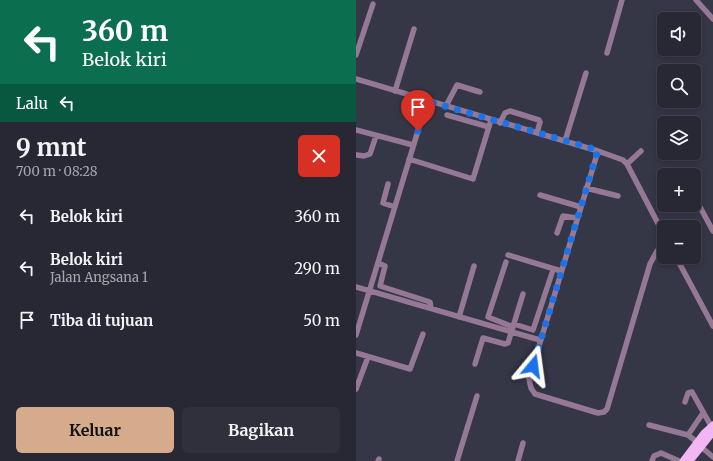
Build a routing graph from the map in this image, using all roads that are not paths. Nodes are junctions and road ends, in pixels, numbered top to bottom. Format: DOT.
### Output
graph roads {
  1 [pos="622,0"];
  2 [pos="696,0"];
  3 [pos="373,4"];
  4 [pos="713,19"];
  5 [pos="414,29"];
  6 [pos="607,53"];
  7 [pos="356,55"];
  8 [pos="586,73"];
  9 [pos="356,79"];
  10 [pos="395,91"];
  11 [pos="480,92"];
  12 [pos="427,101"];
  13 [pos="446,106"];
  14 [pos="446,115"];
  15 [pos="491,120"];
  16 [pos="500,123"];
  17 [pos="489,127"];
  18 [pos="356,130"];
  19 [pos="537,134"];
  20 [pos="376,136"];
  21 [pos="565,141"];
  22 [pos="413,146"];
  23 [pos="598,150"];
  24 [pos="641,151"];
  25 [pos="357,155"];
  26 [pos="409,159"];
  27 [pos="627,164"];
  28 [pos="388,184"];
  29 [pos="586,188"];
  30 [pos="540,195"];
  31 [pos="618,196"];
  32 [pos="394,207"];
  33 [pos="580,207"];
  34 [pos="701,209"];
  35 [pos="577,218"];
  36 [pos="657,222"];
  37 [pos="713,231"];
  38 [pos="557,233"];
  39 [pos="657,251"];
  40 [pos="508,255"];
  41 [pos="506,262"];
  42 [pos="378,263"];
  43 [pos="680,264"];
  44 [pos="474,266"];
  45 [pos="561,271"];
  46 [pos="552,273"];
  47 [pos="356,287"];
  48 [pos="369,290"];
  49 [pos="523,294"];
  50 [pos="431,308"];
  51 [pos="458,317"];
  52 [pos="713,326"];
  53 [pos="513,328"];
  54 [pos="423,334"];
  55 [pos="356,335"];
  56 [pos="540,340"];
  57 [pos="356,353"];
  58 [pos="368,356"];
  59 [pos="475,364"];
  60 [pos="356,389"];
  61 [pos="478,396"];
  62 [pos="684,402"];
  63 [pos="703,413"];
  64 [pos="649,425"];
  65 [pos="712,427"];
  66 [pos="688,434"];
  67 [pos="523,443"];
  68 [pos="698,444"];
  69 [pos="713,457"];
  70 [pos="694,460"];
  71 [pos="457,461"];
  72 [pos="518,461"];
  73 [pos="652,461"];
  74 [pos="679,461"];
  75 [pos="683,461"];
  1 -- 6 [label="street"];
  2 -- 4 [label="street"];
  3 -- 7 [label="street"];
  5 -- 10 [label="street"];
  8 -- 21 [label="street"];
  9 -- 10 [label="street"];
  10 -- 12 [label="street"];
  11 -- 13 [label="street"];
  12 -- 13 [label="street"];
  12 -- 22 [label="street"];
  13 -- 15 [label="street"];
  14 -- 17 [label="street"];
  15 -- 16 [label="street"];
  15 -- 17 [label="street"];
  16 -- 19 [label="street"];
  16 -- 19 [label="street"];
  17 -- 26 [label="street"];
  18 -- 20 [label="street"];
  19 -- 21 [label="street"];
  20 -- 22 [label="street"];
  20 -- 25 [label="street"];
  21 -- 23 [label="street"];
  22 -- 26 [label="street"];
  23 -- 27 [label="street"];
  23 -- 29 [label="street"];
  24 -- 27 [label="street"];
  26 -- 32 [label="street"];
  27 -- 36 [label="street"];
  28 -- 32 [label="street"];
  29 -- 31 [label="street"];
  29 -- 33 [label="street"];
  30 -- 33 [label="street"];
  32 -- 42 [label="street"];
  33 -- 35 [label="street"];
  34 -- 37 [label="street"];
  35 -- 38 [label="street"];
  35 -- 45 [label="street"];
  39 -- 56 [label="street"];
  40 -- 45 [label="street"];
  41 -- 53 [label="street"];
  42 -- 48 [label="street"];
  42 -- 50 [label="street"];
  43 -- 52 [label="street"];
  44 -- 51 [label="street"];
  45 -- 56 [label="street"];
  46 -- 53 [label="street"];
  47 -- 48 [label="street"];
  48 -- 50 [label="street"];
  48 -- 55 [label="street"];
  49 -- 53 [label="street"];
  50 -- 51 [label="street"];
  51 -- 53 [label="street"];
  53 -- 56 [label="street"];
  53 -- 59 [label="street"];
  54 -- 58 [label="street"];
  57 -- 58 [label="street"];
  58 -- 60 [label="street"];
  61 -- 71 [label="street"];
  62 -- 63 [label="street"];
  63 -- 65 [label="street"];
  63 -- 66 [label="street"];
  64 -- 66 [label="street"];
  65 -- 68 [label="main road"];
  66 -- 68 [label="street"];
  67 -- 72 [label="street"];
  68 -- 69 [label="street"];
  68 -- 70 [label="main road"];
  68 -- 75 [label="main road"];
  73 -- 74 [label="street"];
}
